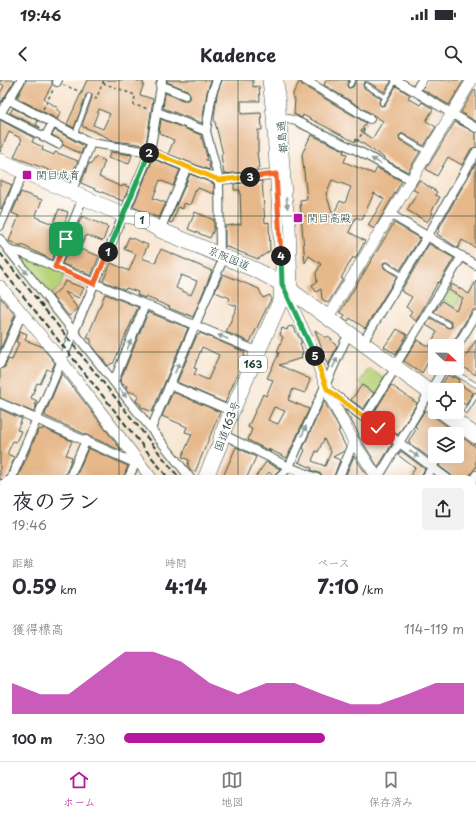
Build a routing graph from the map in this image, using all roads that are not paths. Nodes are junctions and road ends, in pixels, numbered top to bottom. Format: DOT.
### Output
graph roads {
  1 [pos="21,80"];
  2 [pos="217,80"];
  3 [pos="268,80"];
  4 [pos="278,80"];
  5 [pos="305,80"];
  6 [pos="353,80"];
  7 [pos="396,80"];
  8 [pos="422,80"];
  9 [pos="472,80"];
  10 [pos="161,83"];
  11 [pos="350,85"];
  12 [pos="366,86"];
  13 [pos="415,91"];
  14 [pos="185,95"];
  15 [pos="89,96"];
  16 [pos="385,97"];
  17 [pos="9,100"];
  18 [pos="382,103"];
  19 [pos="0,112"];
  20 [pos="157,112"];
  21 [pos="451,114"];
  22 [pos="276,116"];
  23 [pos="370,119"];
  24 [pos="53,123"];
  25 [pos="476,128"];
  26 [pos="206,131"];
  27 [pos="75,134"];
  28 [pos="45,137"];
  29 [pos="402,137"];
  30 [pos="91,143"];
  31 [pos="58,144"];
  32 [pos="150,152"];
  33 [pos="427,152"];
  34 [pos="476,152"];
  35 [pos="0,161"];
  36 [pos="187,167"];
  37 [pos="0,172"];
  38 [pos="280,174"];
  39 [pos="20,180"];
  40 [pos="219,180"];
  41 [pos="411,180"];
  42 [pos="71,193"];
  43 [pos="80,205"];
  44 [pos="390,214"];
  45 [pos="122,219"];
  46 [pos="0,226"];
  47 [pos="160,230"];
  48 [pos="428,236"];
  49 [pos="0,239"];
  50 [pos="10,251"];
  51 [pos="462,256"];
  52 [pos="221,259"];
  53 [pos="386,265"];
  54 [pos="476,265"];
  55 [pos="55,267"];
  56 [pos="403,276"];
  57 [pos="94,284"];
  58 [pos="0,286"];
  59 [pos="287,292"];
  60 [pos="145,305"];
  61 [pos="428,312"];
  62 [pos="22,313"];
  63 [pos="476,315"];
  64 [pos="328,317"];
  65 [pos="196,325"];
  66 [pos="449,325"];
  67 [pos="74,332"];
  68 [pos="461,339"];
  69 [pos="345,341"];
  70 [pos="363,342"];
  71 [pos="259,352"];
  72 [pos="62,360"];
  73 [pos="0,364"];
  74 [pos="393,370"];
  75 [pos="458,375"];
  76 [pos="114,381"];
  77 [pos="170,385"];
  78 [pos="476,385"];
  79 [pos="326,386"];
  80 [pos="476,395"];
  81 [pos="428,396"];
  82 [pos="428,402"];
  83 [pos="0,403"];
  84 [pos="231,411"];
  85 [pos="364,418"];
  86 [pos="36,419"];
  87 [pos="459,420"];
  88 [pos="476,426"];
  89 [pos="151,429"];
  90 [pos="226,436"];
  91 [pos="476,436"];
  92 [pos="86,440"];
  93 [pos="354,442"];
  94 [pos="398,443"];
  95 [pos="136,461"];
  96 [pos="435,463"];
  97 [pos="289,467"];
  98 [pos="432,467"];
  99 [pos="13,475"];
  100 [pos="71,475"];
  101 [pos="130,475"];
  102 [pos="148,475"];
  103 [pos="188,475"];
  104 [pos="202,475"];
  105 [pos="207,475"];
  106 [pos="211,475"];
  107 [pos="216,475"];
  108 [pos="281,475"];
  109 [pos="303,475"];
  110 [pos="340,475"];
  111 [pos="375,475"];
  112 [pos="380,475"];
  113 [pos="427,475"];
  114 [pos="443,475"];
  1 -- 17 [label="street"];
  2 -- 26 [label="street"];
  3 -- 22 [label="street, 都島通"];
  4 -- 22 [label="street, 都島通"];
  5 -- 23 [label="street"];
  6 -- 11 [label="lane"];
  7 -- 13 [label="street"];
  7 -- 16 [label="lane"];
  8 -- 13 [label="street"];
  9 -- 21 [label="street"];
  10 -- 14 [label="street"];
  10 -- 20 [label="street"];
  12 -- 16 [label="lane"];
  13 -- 21 [label="street"];
  15 -- 27 [label="lane"];
  16 -- 18 [label="lane"];
  17 -- 19 [label="street"];
  17 -- 24 [label="street"];
  19 -- 28 [label="street"];
  20 -- 26 [label="street"];
  20 -- 32 [label="street"];
  21 -- 25 [label="street"];
  21 -- 33 [label="street"];
  22 -- 38 [label="street, 都島通"];
  41 -- 22 [label="street, one-way"];
  24 -- 27 [label="street"];
  24 -- 28 [label="street"];
  26 -- 40 [label="street"];
  27 -- 30 [label="street"];
  28 -- 31 [label="street"];
  29 -- 33 [label="lane"];
  30 -- 32 [label="street"];
  30 -- 42 [label="street"];
  32 -- 36 [label="street"];
  32 -- 45 [label="street"];
  33 -- 41 [label="street"];
  34 -- 48 [label="street"];
  35 -- 42 [label="highway, 京阪国道 / 1"];
  36 -- 40 [label="street"];
  36 -- 47 [label="street"];
  37 -- 39 [label="highway, 京阪国道 / 1"];
  38 -- 40 [label="street"];
  38 -- 59 [label="street, 都島通"];
  39 -- 43 [label="highway, 京阪国道 / 1"];
  39 -- 46 [label="street"];
  40 -- 52 [label="street"];
  41 -- 44 [label="street"];
  42 -- 45 [label="highway, 京阪国道 / 1"];
  43 -- 45 [label="highway, 京阪国道 / 1"];
  43 -- 55 [label="street"];
  44 -- 48 [label="street"];
  44 -- 64 [label="street"];
  45 -- 47 [label="highway, 京阪国道 / 1"];
  45 -- 52 [label="highway, 京阪国道 / 1"];
  45 -- 57 [label="street"];
  47 -- 52 [label="highway, 京阪国道 / 1"];
  48 -- 51 [label="street"];
  48 -- 56 [label="street"];
  49 -- 50 [label="street"];
  50 -- 55 [label="street"];
  50 -- 67 [label="street, one-way"];
  51 -- 54 [label="street"];
  51 -- 61 [label="street"];
  52 -- 59 [label="highway, 京阪国道 / 1"];
  52 -- 65 [label="street"];
  53 -- 56 [label="lane"];
  55 -- 57 [label="street"];
  56 -- 70 [label="street"];
  57 -- 60 [label="street"];
  57 -- 67 [label="street"];
  58 -- 62 [label="street"];
  59 -- 64 [label="highway, 京阪国道 / 1"];
  59 -- 69 [label="highway, 京阪国道 / 1"];
  59 -- 71 [label="highway, 国道163号 / 163"];
  59 -- 79 [label="street"];
  59 -- 90 [label="highway, 国道163号 / 163"];
  60 -- 65 [label="street"];
  76 -- 60 [label="street, one-way"];
  61 -- 66 [label="lane"];
  61 -- 74 [label="street"];
  62 -- 72 [label="street"];
  62 -- 73 [label="street"];
  63 -- 68 [label="street"];
  64 -- 70 [label="highway, 京阪国道 / 1"];
  71 -- 65 [label="street, one-way"];
  77 -- 65 [label="street, one-way"];
  67 -- 72 [label="street"];
  67 -- 76 [label="street"];
  69 -- 74 [label="highway, 京阪国道 / 1"];
  79 -- 69 [label="street, one-way"];
  70 -- 74 [label="highway, 京阪国道 / 1"];
  71 -- 84 [label="highway, 国道163号 / 163"];
  72 -- 86 [label="street"];
  72 -- 95 [label="street"];
  74 -- 81 [label="highway, 京阪国道 / 1"];
  74 -- 85 [label="street"];
  75 -- 78 [label="lane"];
  76 -- 89 [label="street, one-way"];
  77 -- 84 [label="street"];
  77 -- 89 [label="street"];
  79 -- 85 [label="street"];
  79 -- 93 [label="street"];
  97 -- 79 [label="street, one-way"];
  80 -- 87 [label="lane"];
  82 -- 94 [label="street"];
  83 -- 86 [label="street"];
  84 -- 90 [label="highway, 国道163号 / 163"];
  85 -- 94 [label="street"];
  86 -- 92 [label="street"];
  86 -- 99 [label="street"];
  87 -- 88 [label="highway"];
  87 -- 91 [label="highway"];
  89 -- 103 [label="street"];
  90 -- 97 [label="street"];
  90 -- 104 [label="highway, 163"];
  90 -- 105 [label="highway, 国道163号 / 163"];
  90 -- 106 [label="highway, 国道163号 / 163"];
  90 -- 107 [label="highway, 163"];
  92 -- 95 [label="street"];
  92 -- 100 [label="street"];
  93 -- 110 [label="street"];
  93 -- 111 [label="street"];
  94 -- 98 [label="street, one-way"];
  94 -- 112 [label="street"];
  95 -- 101 [label="street"];
  95 -- 102 [label="street"];
  96 -- 98 [label="street"];
  97 -- 108 [label="street"];
  97 -- 109 [label="street"];
  98 -- 113 [label="street"];
  98 -- 114 [label="street"];
}
